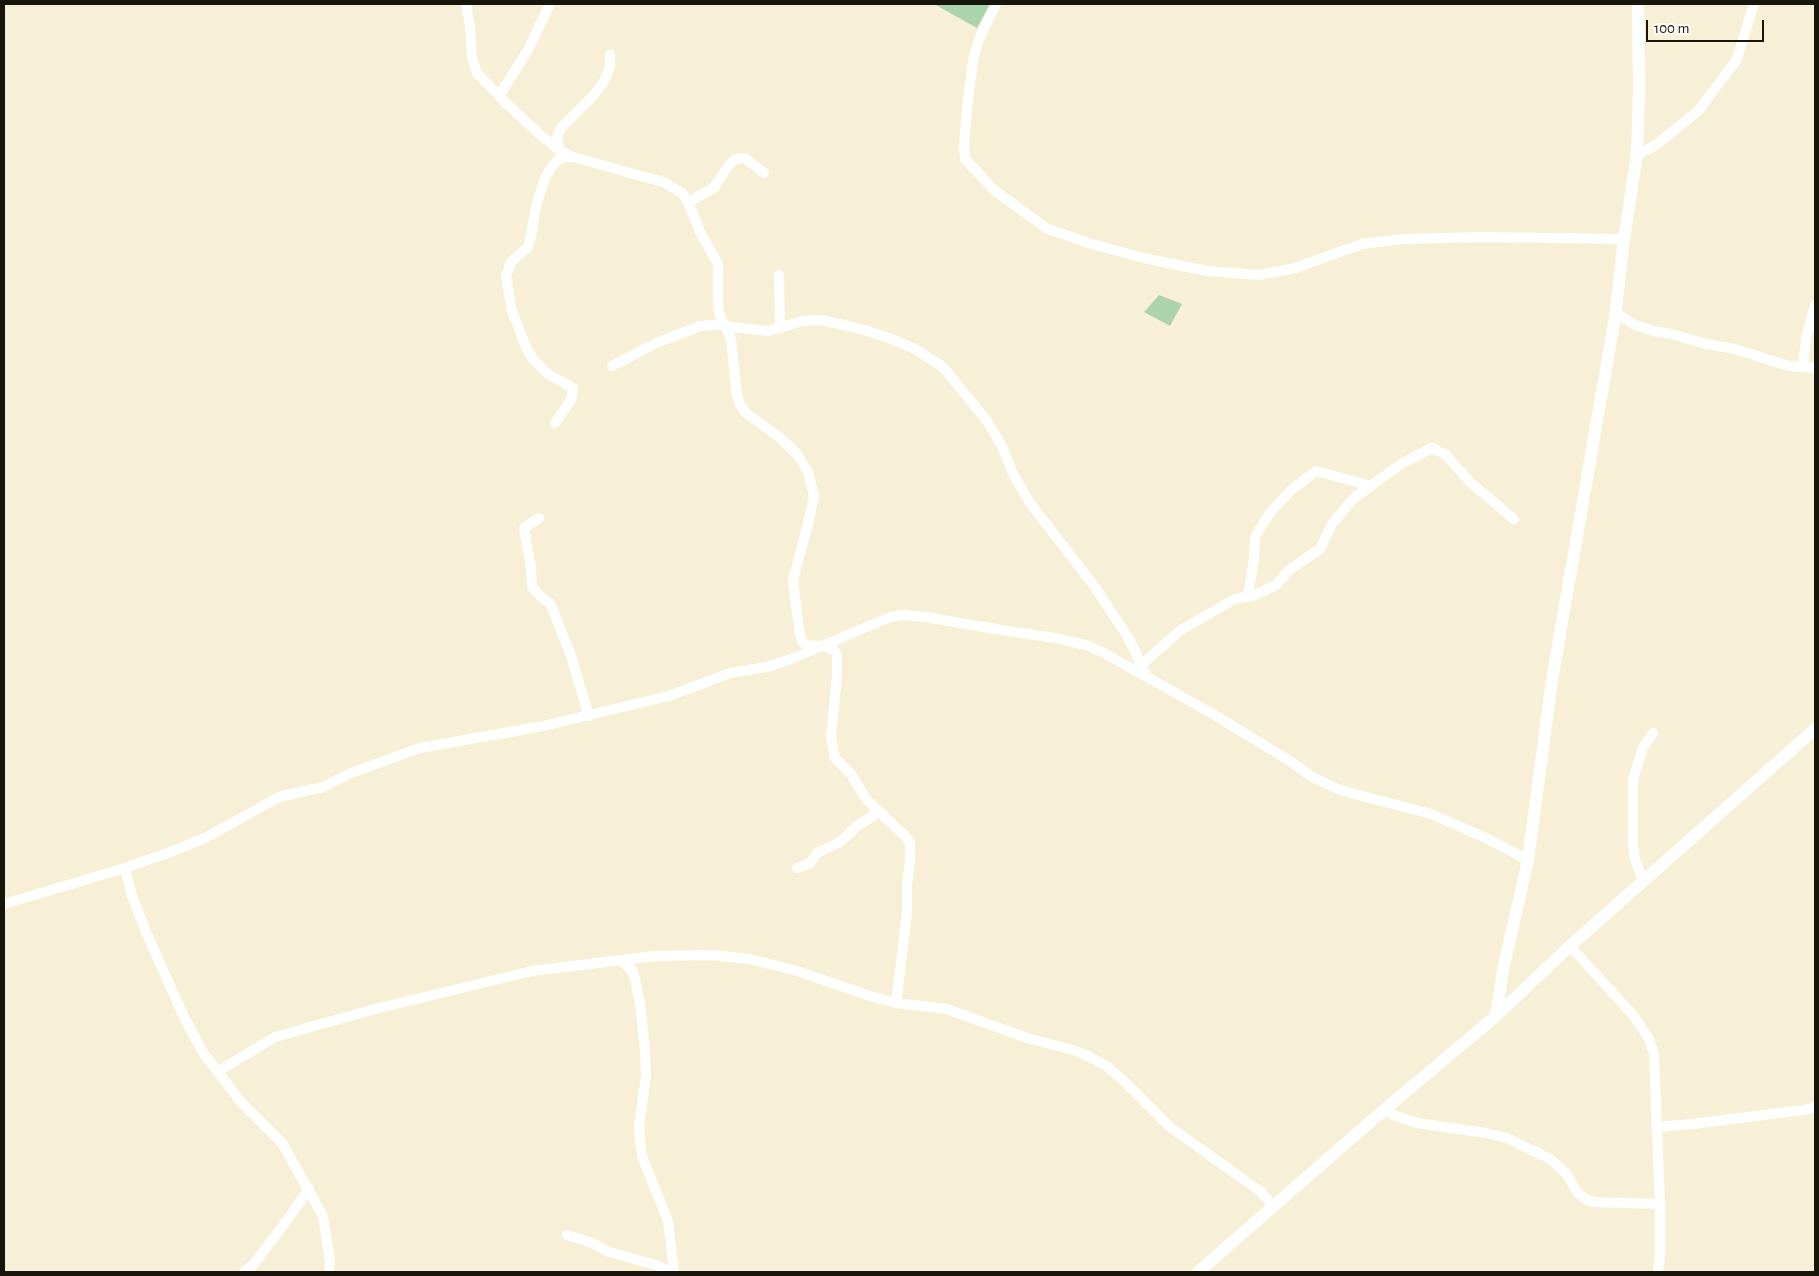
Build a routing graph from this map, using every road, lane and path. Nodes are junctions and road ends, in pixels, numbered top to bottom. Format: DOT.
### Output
graph roads {
  1 [pos="466,4"];
  2 [pos="996,4"];
  3 [pos="1638,4"];
  4 [pos="1754,4"];
  5 [pos="549,6"];
  6 [pos="610,55"];
  7 [pos="499,96"];
  8 [pos="560,151"];
  9 [pos="1637,154"];
  10 [pos="573,157"];
  11 [pos="764,173"];
  12 [pos="688,202"];
  13 [pos="1624,239"];
  14 [pos="779,275"];
  15 [pos="1815,305"];
  16 [pos="1616,317"];
  17 [pos="724,324"];
  18 [pos="780,328"];
  19 [pos="612,366"];
  20 [pos="1803,367"];
  21 [pos="1815,368"];
  22 [pos="555,423"];
  23 [pos="1371,486"];
  24 [pos="540,518"];
  25 [pos="1514,519"];
  26 [pos="1248,596"];
  27 [pos="823,646"];
  28 [pos="1141,665"];
  29 [pos="1148,678"];
  30 [pos="589,716"];
  31 [pos="1815,729"];
  32 [pos="1653,733"];
  33 [pos="879,812"];
  34 [pos="1528,860"];
  35 [pos="125,868"];
  36 [pos="797,868"];
  37 [pos="1643,881"];
  38 [pos="4,904"];
  39 [pos="1570,946"];
  40 [pos="621,960"];
  41 [pos="896,1003"];
  42 [pos="1496,1016"];
  43 [pos="217,1072"];
  44 [pos="1815,1106"];
  45 [pos="1385,1109"];
  46 [pos="1656,1127"];
  47 [pos="309,1188"];
  48 [pos="1660,1204"];
  49 [pos="1273,1206"];
  50 [pos="567,1235"];
  51 [pos="244,1272"];
  52 [pos="329,1272"];
  53 [pos="672,1272"];
  54 [pos="1198,1272"];
  55 [pos="1658,1272"];
  1 -- 7 [label="street"];
  2 -- 13 [label="street"];
  3 -- 9 [label="main road"];
  4 -- 9 [label="street"];
  5 -- 7 [label="street"];
  6 -- 8 [label="street"];
  7 -- 8 [label="street"];
  8 -- 10 [label="street"];
  9 -- 13 [label="main road"];
  10 -- 12 [label="street"];
  10 -- 22 [label="street"];
  11 -- 12 [label="street"];
  12 -- 17 [label="street"];
  13 -- 16 [label="main road"];
  14 -- 18 [label="street"];
  15 -- 20 [label="street"];
  16 -- 20 [label="street"];
  16 -- 34 [label="main road"];
  17 -- 18 [label="street"];
  17 -- 19 [label="street"];
  17 -- 27 [label="street"];
  18 -- 28 [label="street"];
  20 -- 21 [label="street"];
  23 -- 25 [label="street"];
  23 -- 26 [label="street"];
  23 -- 26 [label="street"];
  24 -- 30 [label="street"];
  26 -- 28 [label="street"];
  27 -- 29 [label="street"];
  27 -- 30 [label="street"];
  27 -- 33 [label="street"];
  28 -- 29 [label="street"];
  29 -- 34 [label="street"];
  30 -- 35 [label="street"];
  31 -- 37 [label="main road"];
  32 -- 37 [label="street"];
  33 -- 36 [label="street"];
  33 -- 41 [label="street"];
  34 -- 42 [label="main road"];
  35 -- 38 [label="street"];
  35 -- 43 [label="street"];
  37 -- 39 [label="main road"];
  39 -- 42 [label="main road"];
  39 -- 46 [label="street"];
  40 -- 41 [label="street"];
  40 -- 43 [label="street"];
  40 -- 53 [label="street"];
  41 -- 49 [label="street"];
  42 -- 45 [label="main road"];
  43 -- 47 [label="street"];
  44 -- 46 [label="street"];
  45 -- 48 [label="street"];
  45 -- 49 [label="main road"];
  46 -- 48 [label="street"];
  47 -- 51 [label="street"];
  47 -- 52 [label="street"];
  48 -- 55 [label="street"];
  49 -- 54 [label="main road"];
  50 -- 53 [label="street"];
}
